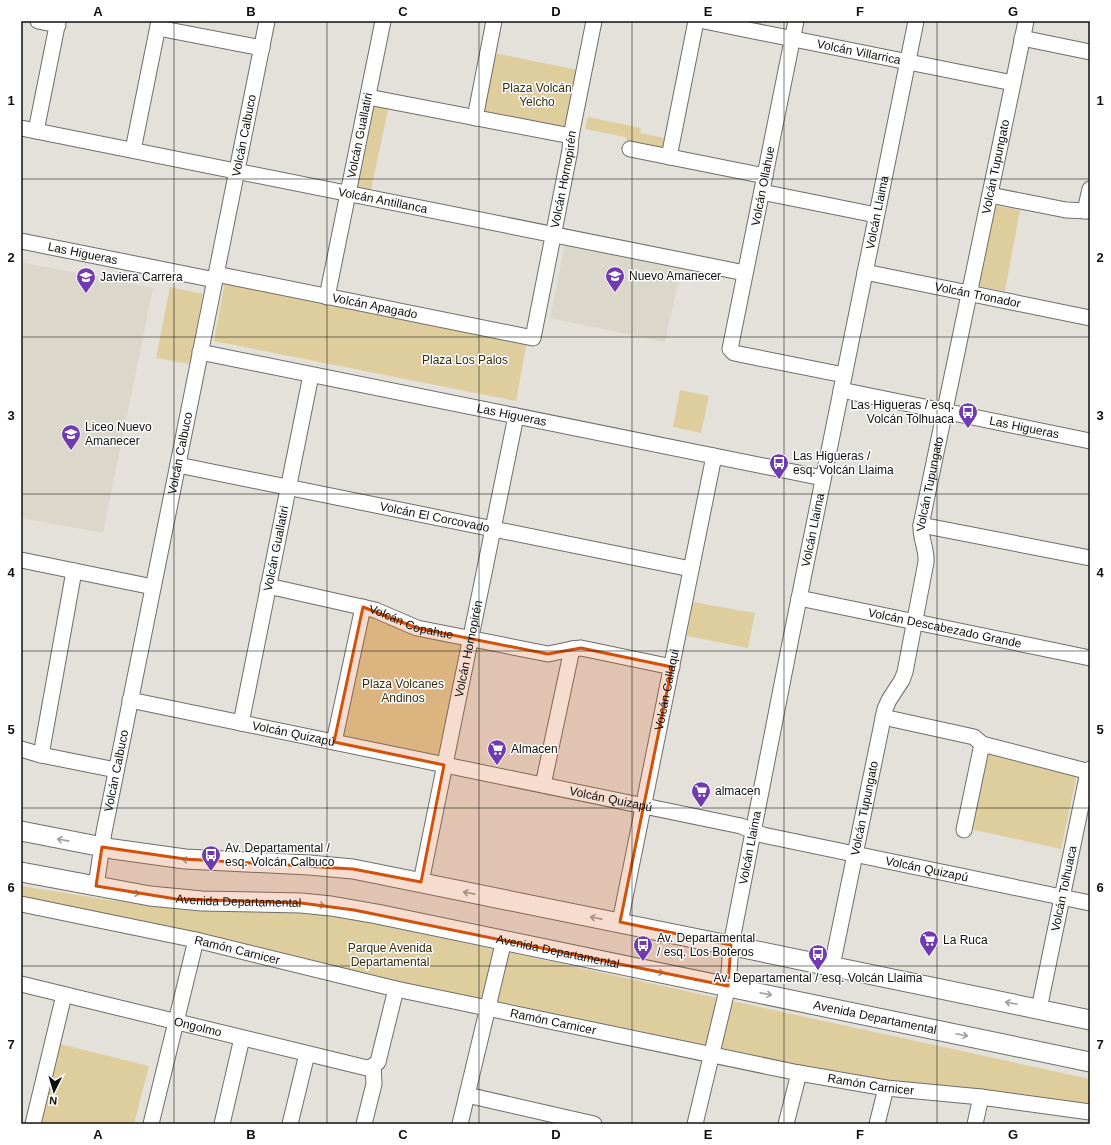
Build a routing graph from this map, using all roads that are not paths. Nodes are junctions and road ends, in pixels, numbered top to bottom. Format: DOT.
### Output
graph roads {
  1 [pos="38,21"];
  2 [pos="268,21"];
  3 [pos="383,21"];
  4 [pos="494,21"];
  5 [pos="594,21"];
  6 [pos="696,21"];
  7 [pos="704,21"];
  8 [pos="796,21"];
  9 [pos="916,21"];
  10 [pos="1026,21"];
  11 [pos="58,23"];
  12 [pos="159,24"];
  13 [pos="1022,38"];
  14 [pos="793,39"];
  15 [pos="262,48"];
  16 [pos="1090,52"];
  17 [pos="908,62"];
  18 [pos="1013,83"];
  19 [pos="368,97"];
  20 [pos="475,118"];
  21 [pos="21,128"];
  22 [pos="36,131"];
  23 [pos="571,136"];
  24 [pos="133,150"];
  25 [pos="630,150"];
  26 [pos="668,157"];
  27 [pos="237,171"];
  28 [pos="765,176"];
  29 [pos="1090,188"];
  30 [pos="762,192"];
  31 [pos="348,193"];
  32 [pos="990,195"];
  33 [pos="1088,211"];
  34 [pos="876,215"];
  35 [pos="554,235"];
  36 [pos="21,241"];
  37 [pos="865,272"];
  38 [pos="745,273"];
  39 [pos="216,277"];
  40 [pos="970,294"];
  41 [pos="327,297"];
  42 [pos="1090,318"];
  43 [pos="533,338"];
  44 [pos="731,351"];
  45 [pos="200,352"];
  46 [pos="311,375"];
  47 [pos="842,382"];
  48 [pos="945,411"];
  49 [pos="516,416"];
  50 [pos="1090,441"];
  51 [pos="714,456"];
  52 [pos="178,465"];
  53 [pos="823,478"];
  54 [pos="288,487"];
  55 [pos="921,525"];
  56 [pos="493,529"];
  57 [pos="1090,558"];
  58 [pos="21,560"];
  59 [pos="691,569"];
  60 [pos="74,571"];
  61 [pos="268,586"];
  62 [pos="153,587"];
  63 [pos="799,598"];
  64 [pos="363,607"];
  65 [pos="915,622"];
  66 [pos="470,638"];
  67 [pos="572,648"];
  68 [pos="1090,658"];
  69 [pos="672,667"];
  70 [pos="130,700"];
  71 [pos="883,717"];
  72 [pos="241,723"];
  73 [pos="334,742"];
  74 [pos="982,744"];
  75 [pos="21,749"];
  76 [pos="42,755"];
  77 [pos="444,765"];
  78 [pos="116,770"];
  79 [pos="1089,771"];
  80 [pos="543,785"];
  81 [pos="643,806"];
  82 [pos="753,830"];
  83 [pos="964,830"];
  84 [pos="21,831"];
  85 [pos="102,847"];
  86 [pos="855,854"];
  87 [pos="21,872"];
  88 [pos="421,882"];
  89 [pos="96,886"];
  90 [pos="1062,898"];
  91 [pos="21,904"];
  92 [pos="1090,904"];
  93 [pos="620,922"];
  94 [pos="196,940"];
  95 [pos="504,940"];
  96 [pos="731,945"];
  97 [pos="832,966"];
  98 [pos="21,984"];
  99 [pos="728,986"];
  100 [pos="396,989"];
  101 [pos="64,995"];
  102 [pos="488,1008"];
  103 [pos="1039,1009"];
  104 [pos="1090,1020"];
  105 [pos="176,1022"];
  106 [pos="242,1038"];
  107 [pos="307,1054"];
  108 [pos="712,1054"];
  109 [pos="1090,1062"];
  110 [pos="374,1066"];
  111 [pos="798,1073"];
  112 [pos="886,1088"];
  113 [pos="467,1095"];
  114 [pos="981,1097"];
  115 [pos="1090,1112"];
  116 [pos="33,1124"];
  117 [pos="151,1124"];
  118 [pos="222,1124"];
  119 [pos="290,1124"];
  120 [pos="364,1124"];
  121 [pos="460,1124"];
  122 [pos="594,1124"];
  123 [pos="695,1124"];
  124 [pos="786,1124"];
  125 [pos="877,1124"];
  126 [pos="975,1124"];
  1 -- 11 [label="street"];
  2 -- 15 [label="street, Volcán Calbuco"];
  3 -- 19 [label="street, Volcán Guallatiri"];
  4 -- 20 [label="street"];
  5 -- 23 [label="street, Volcán Hornopirén"];
  6 -- 26 [label="street"];
  7 -- 14 [label="street, Volcán Villarrica"];
  8 -- 14 [label="street, Volcán Ollahue"];
  9 -- 17 [label="street, Volcán Llaima"];
  10 -- 13 [label="street, Volcán Tupungato"];
  11 -- 22 [label="street"];
  12 -- 15 [label="street"];
  12 -- 24 [label="street"];
  13 -- 16 [label="street"];
  13 -- 18 [label="street, Volcán Tupungato"];
  14 -- 17 [label="street, Volcán Villarrica"];
  14 -- 28 [label="street, Volcán Ollahue"];
  15 -- 27 [label="street, Volcán Calbuco"];
  17 -- 18 [label="street, Volcán Villarrica"];
  17 -- 34 [label="street, Volcán Llaima"];
  18 -- 32 [label="street, Volcán Tupungato"];
  19 -- 20 [label="street"];
  19 -- 31 [label="street, Volcán Guallatiri"];
  20 -- 23 [label="street"];
  21 -- 22 [label="street, Volcán Antillanca"];
  22 -- 24 [label="street, Volcán Antillanca"];
  23 -- 35 [label="street, Volcán Hornopirén"];
  24 -- 27 [label="street, Volcán Antillanca"];
  25 -- 26 [label="street"];
  26 -- 28 [label="street"];
  27 -- 31 [label="street, Volcán Antillanca"];
  27 -- 39 [label="street, Volcán Calbuco"];
  28 -- 30 [label="street, Volcán Ollahue"];
  29 -- 33 [label="street"];
  30 -- 34 [label="street"];
  30 -- 38 [label="street, Volcán Ollahue"];
  31 -- 35 [label="street, Volcán Antillanca"];
  31 -- 41 [label="street, Volcán Guallatiri"];
  32 -- 33 [label="street"];
  32 -- 40 [label="street, Volcán Tupungato"];
  34 -- 37 [label="street, Volcán Llaima"];
  35 -- 38 [label="street, Volcán Antillanca"];
  35 -- 43 [label="street, Volcán Hornopirén"];
  36 -- 39 [label="street, Las Higueras"];
  37 -- 40 [label="street, Volcán Tronador"];
  37 -- 47 [label="street, Volcán Llaima"];
  38 -- 44 [label="street, Volcán Ollahue"];
  39 -- 41 [label="street, Volcán Apagado"];
  39 -- 45 [label="street, Volcán Calbuco"];
  40 -- 42 [label="street, Volcán Tronador"];
  40 -- 48 [label="street, Volcán Tupungato"];
  41 -- 43 [label="street, Volcán Apagado"];
  44 -- 47 [label="street, Las Higueras"];
  45 -- 46 [label="street, Las Higueras"];
  45 -- 52 [label="street, Volcán Calbuco"];
  46 -- 49 [label="street, Las Higueras"];
  46 -- 54 [label="street, Volcán Guallatiri"];
  47 -- 48 [label="street, Las Higueras"];
  47 -- 53 [label="street, Volcán Llaima"];
  48 -- 50 [label="street, Las Higueras"];
  48 -- 55 [label="street, Volcán Tupungato"];
  49 -- 51 [label="street, Las Higueras"];
  49 -- 56 [label="street, Volcán Hornopirén"];
  51 -- 53 [label="street, Las Higueras"];
  51 -- 59 [label="street, Volcán Callaqui"];
  52 -- 54 [label="street, Volcán El Corcovado"];
  52 -- 62 [label="street, Volcán Calbuco"];
  53 -- 63 [label="street, Volcán Llaima"];
  54 -- 56 [label="street, Volcán El Corcovado"];
  54 -- 61 [label="street, Volcán Guallatiri"];
  55 -- 57 [label="street"];
  55 -- 65 [label="street, Volcán Tupungato"];
  56 -- 59 [label="street, Volcán El Corcovado"];
  56 -- 66 [label="street, Volcán Hornopirén"];
  58 -- 60 [label="street"];
  59 -- 69 [label="street, Volcán Callaqui"];
  60 -- 62 [label="street"];
  60 -- 76 [label="street"];
  61 -- 64 [label="street, Volcán Copahue"];
  61 -- 72 [label="street, Volcán Guallatiri"];
  62 -- 70 [label="street, Volcán Calbuco"];
  63 -- 65 [label="street, Volcán Descabezado Grande"];
  63 -- 82 [label="street, Volcán Llaima"];
  64 -- 66 [label="street, Volcán Copahue"];
  64 -- 73 [label="street"];
  65 -- 68 [label="street, Volcán Descabezado Grande"];
  65 -- 71 [label="street, Volcán Tupungato"];
  66 -- 67 [label="street, Volcán Copahue"];
  66 -- 77 [label="street, Volcán Hornopirén"];
  67 -- 69 [label="street, Volcán Copahue"];
  67 -- 80 [label="street"];
  69 -- 81 [label="street, Volcán Callaqui"];
  70 -- 72 [label="street, Volcán Quizapú"];
  70 -- 78 [label="street, Volcán Calbuco"];
  71 -- 74 [label="street"];
  71 -- 86 [label="street, Volcán Tupungato"];
  72 -- 73 [label="street, Volcán Quizapú"];
  73 -- 77 [label="street, Volcán Quizapú"];
  74 -- 79 [label="street"];
  74 -- 83 [label="street"];
  75 -- 76 [label="street"];
  76 -- 78 [label="street"];
  77 -- 80 [label="street, Volcán Quizapú"];
  77 -- 88 [label="street, Volcán Hornopirén"];
  78 -- 85 [label="street, Volcán Calbuco"];
  79 -- 90 [label="street, Volcán Tolhuaca"];
  80 -- 81 [label="street, Volcán Quizapú"];
  81 -- 82 [label="street, Volcán Quizapú"];
  81 -- 93 [label="street, Volcán Callaqui"];
  82 -- 86 [label="street, Volcán Quizapú"];
  82 -- 96 [label="street, Volcán Llaima"];
  85 -- 84 [label="main road, one-way"];
  88 -- 85 [label="main road, one-way"];
  85 -- 89 [label="street, Volcán Calbuco"];
  86 -- 90 [label="street, Volcán Quizapú"];
  86 -- 97 [label="street, Volcán Tupungato"];
  87 -- 89 [label="main road, Avenida Departamental"];
  93 -- 88 [label="main road, one-way"];
  89 -- 95 [label="main road, Avenida Departamental, one-way"];
  90 -- 92 [label="street, Volcán Quizapú"];
  90 -- 103 [label="street, Volcán Tolhuaca"];
  91 -- 94 [label="street, Ramón Carnicer"];
  93 -- 96 [label="main road"];
  94 -- 100 [label="street, Ramón Carnicer"];
  94 -- 105 [label="street"];
  95 -- 99 [label="main road, Avenida Departamental, one-way"];
  95 -- 102 [label="street"];
  96 -- 97 [label="main road"];
  96 -- 99 [label="street, Volcán Llaima"];
  103 -- 97 [label="main road, one-way"];
  98 -- 101 [label="street, Ongolmo"];
  99 -- 108 [label="street, Volcán Llaima"];
  99 -- 109 [label="main road, Avenida Departamental, one-way"];
  100 -- 102 [label="street, Ramón Carnicer"];
  100 -- 110 [label="street"];
  101 -- 105 [label="street, Ongolmo"];
  101 -- 116 [label="street"];
  102 -- 108 [label="street, Ramón Carnicer"];
  102 -- 113 [label="street"];
  103 -- 104 [label="main road"];
  105 -- 106 [label="street, Ongolmo"];
  105 -- 117 [label="street"];
  106 -- 107 [label="street, Ongolmo"];
  106 -- 118 [label="street"];
  107 -- 110 [label="street, Ongolmo"];
  107 -- 119 [label="street"];
  108 -- 111 [label="street, Ramón Carnicer"];
  108 -- 123 [label="street, Volcán Llaima"];
  110 -- 120 [label="street"];
  111 -- 112 [label="street, Ramón Carnicer"];
  111 -- 124 [label="street"];
  112 -- 114 [label="street, Ramón Carnicer"];
  112 -- 125 [label="street"];
  113 -- 121 [label="street"];
  113 -- 122 [label="street"];
  114 -- 115 [label="street, Ramón Carnicer"];
  114 -- 126 [label="street"];
}
